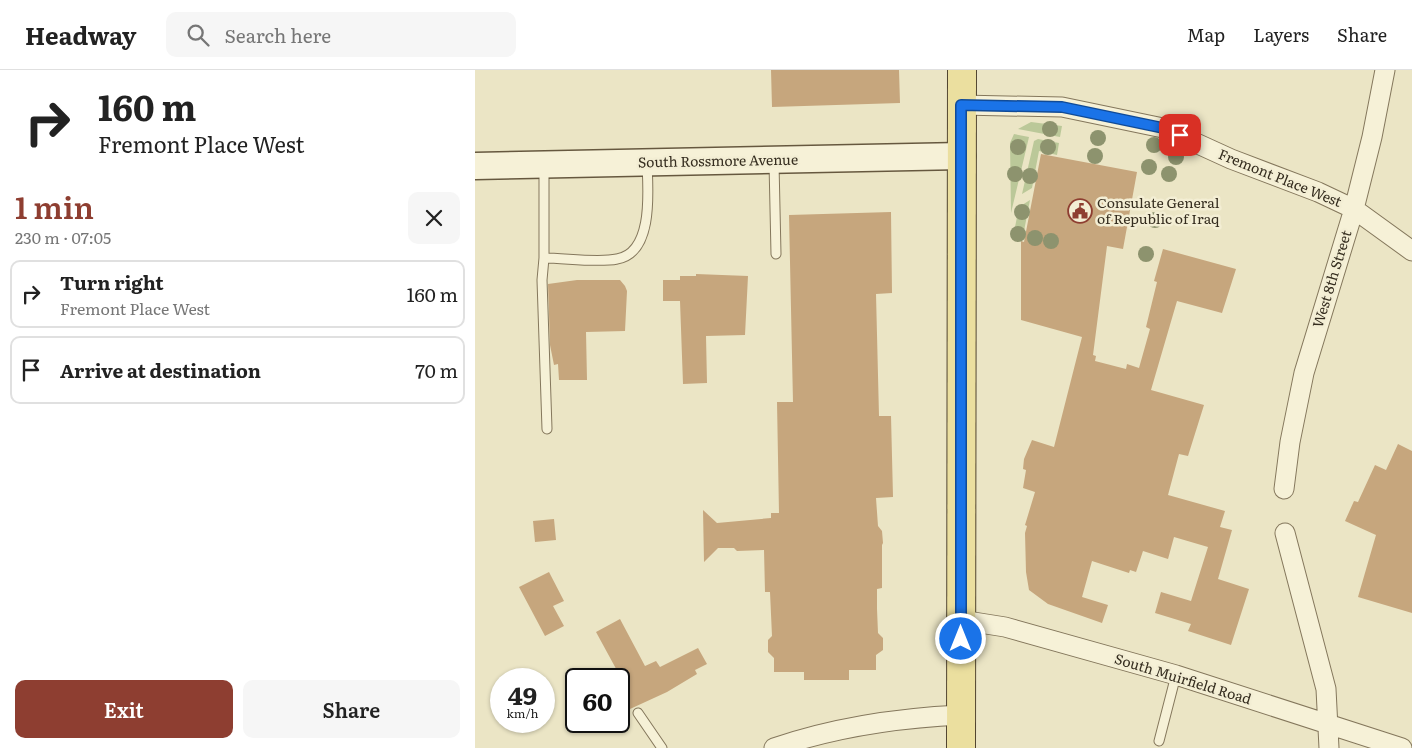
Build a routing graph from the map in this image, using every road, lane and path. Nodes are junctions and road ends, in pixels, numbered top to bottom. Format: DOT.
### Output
graph roads {
  1 [pos="962,70"];
  2 [pos="1385,70"];
  3 [pos="961,105"];
  4 [pos="962,156"];
  5 [pos="774,160"];
  6 [pos="647,162"];
  7 [pos="544,164"];
  8 [pos="475,166"];
  9 [pos="1354,209"];
  10 [pos="1412,251"];
  11 [pos="776,254"];
  12 [pos="544,258"];
  13 [pos="547,429"];
  14 [pos="1284,489"];
  15 [pos="1285,533"];
  16 [pos="961,620"];
  17 [pos="1176,675"];
  18 [pos="638,713"];
  19 [pos="961,715"];
  20 [pos="1329,726"];
  21 [pos="1159,741"];
  22 [pos="662,748"];
  23 [pos="774,748"];
  24 [pos="961,748"];
  25 [pos="1329,748"];
  26 [pos="1402,748"];
  1 -- 3 [label="main road"];
  2 -- 9 [label="street, West 8th Street"];
  3 -- 4 [label="main road"];
  3 -- 9 [label="street, Fremont Place West"];
  4 -- 5 [label="main road, South Rossmore Avenue"];
  4 -- 16 [label="main road"];
  5 -- 6 [label="main road, South Rossmore Avenue"];
  5 -- 11 [label="lane"];
  6 -- 7 [label="main road, South Rossmore Avenue"];
  6 -- 12 [label="lane"];
  7 -- 8 [label="main road, South Rossmore Avenue"];
  7 -- 12 [label="lane"];
  9 -- 10 [label="street, Fremont Place West"];
  9 -- 14 [label="street, West 8th Street"];
  12 -- 13 [label="lane"];
  15 -- 20 [label="street"];
  16 -- 17 [label="street, South Muirfield Road"];
  16 -- 19 [label="main road"];
  17 -- 20 [label="street, South Muirfield Road"];
  17 -- 21 [label="lane"];
  18 -- 22 [label="lane"];
  19 -- 23 [label="street"];
  19 -- 24 [label="main road"];
  20 -- 25 [label="street"];
  20 -- 26 [label="street, South Muirfield Road"];
}
